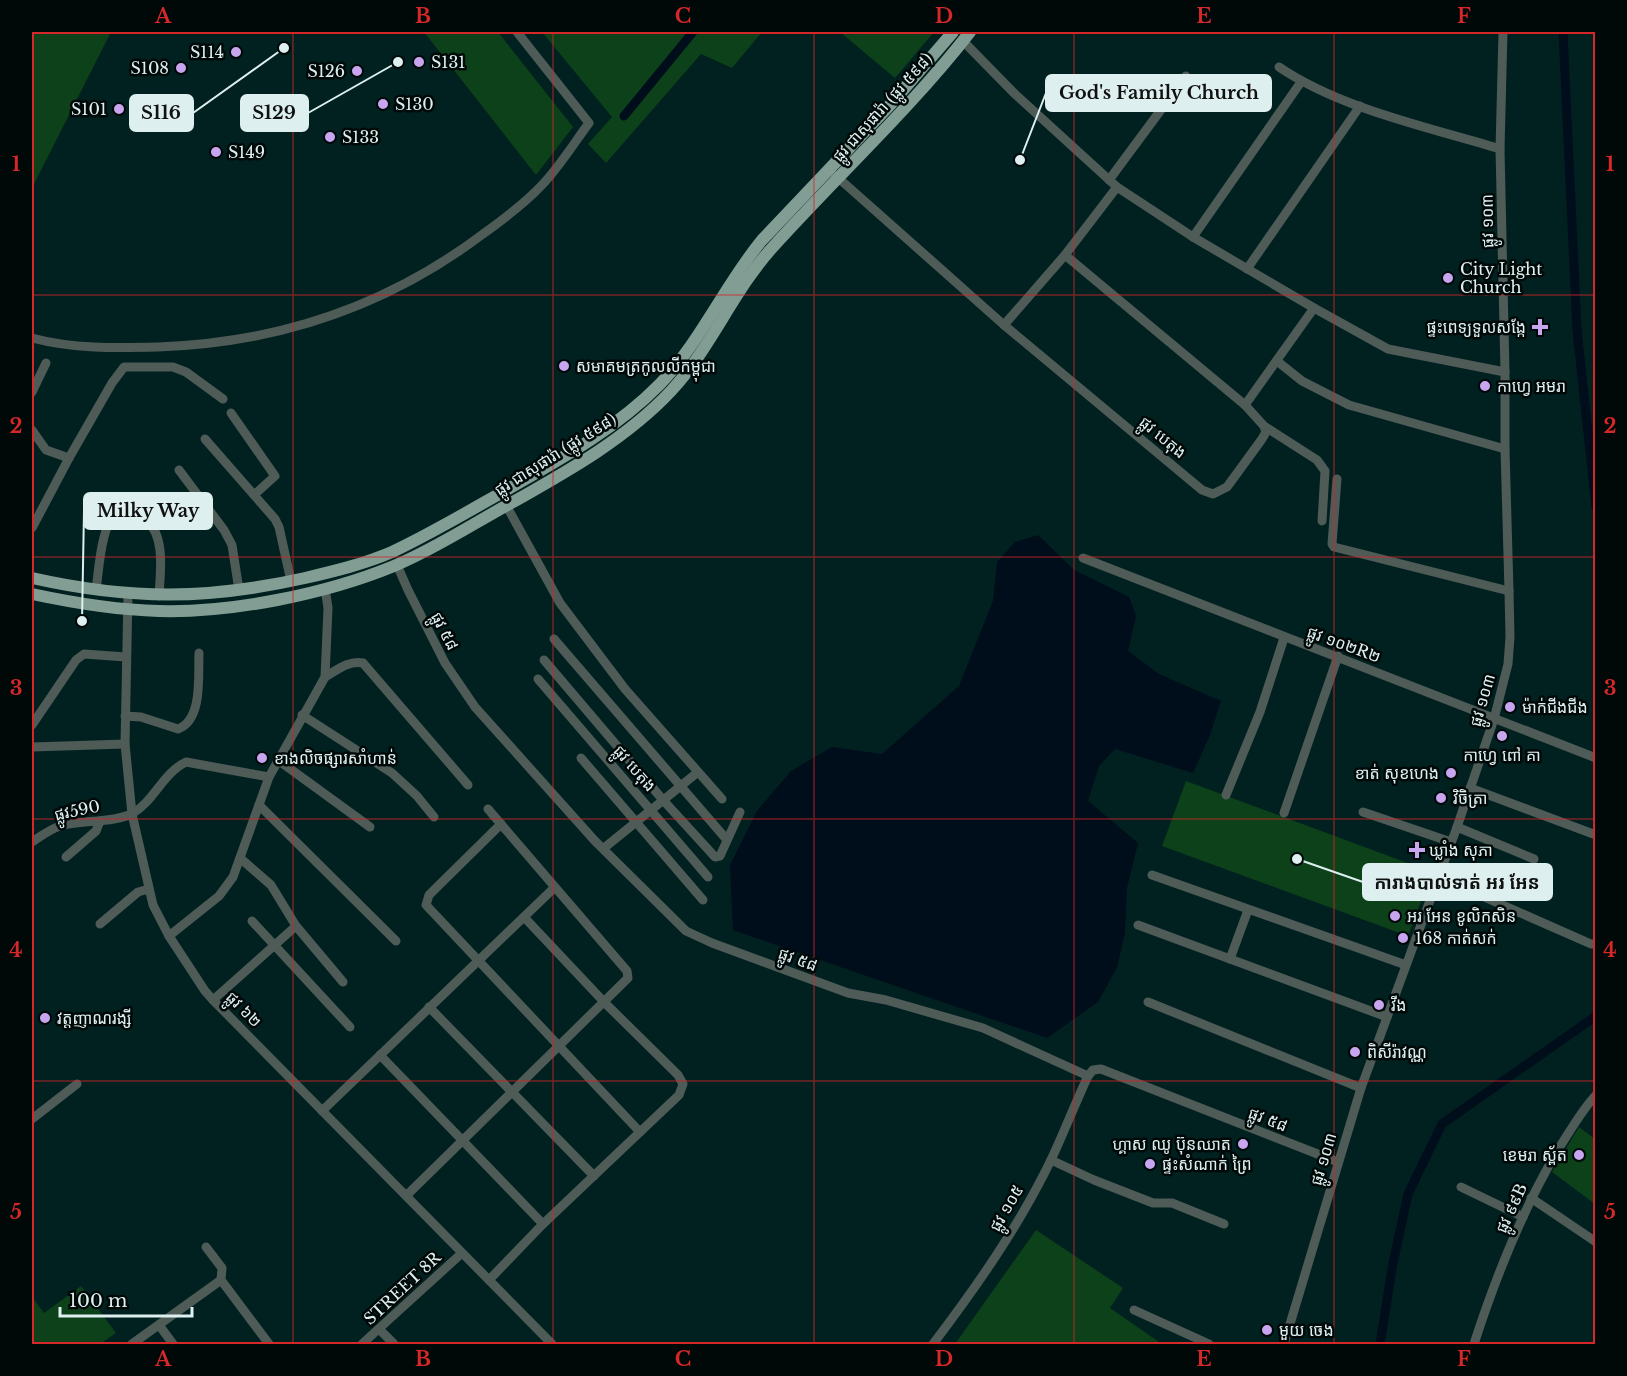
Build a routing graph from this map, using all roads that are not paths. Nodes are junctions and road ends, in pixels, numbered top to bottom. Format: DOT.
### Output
graph roads {
  1 [pos="517,32"];
  2 [pos="953,32"];
  3 [pos="1503,32"];
  4 [pos="967,36"];
  5 [pos="1279,67"];
  6 [pos="1186,76"];
  7 [pos="1301,82"];
  8 [pos="1360,106"];
  9 [pos="1500,149"];
  10 [pos="828,170"];
  11 [pos="838,179"];
  12 [pos="1109,180"];
  13 [pos="1117,187"];
  14 [pos="1193,237"];
  15 [pos="1065,255"];
  16 [pos="1247,269"];
  17 [pos="1314,308"];
  18 [pos="1004,325"];
  19 [pos="32,338"];
  20 [pos="1277,360"];
  21 [pos="46,363"];
  22 [pos="1505,372"];
  23 [pos="32,392"];
  24 [pos="223,399"];
  25 [pos="1245,405"];
  26 [pos="231,413"];
  27 [pos="1264,426"];
  28 [pos="32,430"];
  29 [pos="205,439"];
  30 [pos="1505,449"];
  31 [pos="69,458"];
  32 [pos="179,470"];
  33 [pos="1337,478"];
  34 [pos="254,495"];
  35 [pos="506,505"];
  36 [pos="1322,521"];
  37 [pos="32,528"];
  38 [pos="1083,558"];
  39 [pos="397,565"];
  40 [pos="32,578"];
  41 [pos="291,581"];
  42 [pos="325,588"];
  43 [pos="96,590"];
  44 [pos="239,590"];
  45 [pos="1509,591"];
  46 [pos="32,594"];
  47 [pos="128,594"];
  48 [pos="159,596"];
  49 [pos="127,610"];
  50 [pos="1284,638"];
  51 [pos="554,639"];
  52 [pos="199,653"];
  53 [pos="1338,656"];
  54 [pos="126,657"];
  55 [pos="544,660"];
  56 [pos="324,677"];
  57 [pos="538,679"];
  58 [pos="570,691"];
  59 [pos="557,701"];
  60 [pos="302,715"];
  61 [pos="125,716"];
  62 [pos="1494,719"];
  63 [pos="32,725"];
  64 [pos="125,744"];
  65 [pos="32,747"];
  66 [pos="581,758"];
  67 [pos="1596,758"];
  68 [pos="278,760"];
  69 [pos="698,772"];
  70 [pos="269,777"];
  71 [pos="468,785"];
  72 [pos="680,786"];
  73 [pos="1470,788"];
  74 [pos="1226,795"];
  75 [pos="722,799"];
  76 [pos="663,800"];
  77 [pos="259,805"];
  78 [pos="488,809"];
  79 [pos="651,809"];
  80 [pos="740,812"];
  81 [pos="1363,812"];
  82 [pos="1284,813"];
  83 [pos="132,814"];
  84 [pos="434,817"];
  85 [pos="100,821"];
  86 [pos="637,821"];
  87 [pos="501,824"];
  88 [pos="370,827"];
  89 [pos="1457,827"];
  90 [pos="1596,835"];
  91 [pos="727,840"];
  92 [pos="32,842"];
  93 [pos="1451,842"];
  94 [pos="604,848"];
  95 [pos="66,857"];
  96 [pos="240,858"];
  97 [pos="1534,859"];
  98 [pos="1152,875"];
  99 [pos="1438,877"];
  100 [pos="708,878"];
  101 [pos="554,888"];
  102 [pos="149,889"];
  103 [pos="703,900"];
  104 [pos="1248,910"];
  105 [pos="524,917"];
  106 [pos="252,921"];
  107 [pos="100,924"];
  108 [pos="1138,925"];
  109 [pos="296,926"];
  110 [pos="169,936"];
  111 [pos="396,942"];
  112 [pos="1596,944"];
  113 [pos="275,946"];
  114 [pos="1230,959"];
  115 [pos="478,961"];
  116 [pos="1407,965"];
  117 [pos="343,982"];
  118 [pos="213,1000"];
  119 [pos="1149,1002"];
  120 [pos="605,1003"];
  121 [pos="429,1007"];
  122 [pos="1387,1017"];
  123 [pos="350,1027"];
  124 [pos="559,1047"];
  125 [pos="380,1055"];
  126 [pos="1088,1076"];
  127 [pos="77,1084"];
  128 [pos="1361,1088"];
  129 [pos="511,1093"];
  130 [pos="1595,1096"];
  131 [pos="322,1111"];
  132 [pos="32,1119"];
  133 [pos="640,1132"];
  134 [pos="463,1141"];
  135 [pos="1051,1160"];
  136 [pos="1338,1162"];
  137 [pos="594,1176"];
  138 [pos="1461,1187"];
  139 [pos="406,1195"];
  140 [pos="1531,1198"];
  141 [pos="1523,1217"];
  142 [pos="543,1224"];
  143 [pos="1224,1224"];
  144 [pos="1596,1242"];
  145 [pos="206,1247"];
  146 [pos="462,1253"];
  147 [pos="221,1280"];
  148 [pos="489,1280"];
  149 [pos="1134,1310"];
  150 [pos="159,1325"];
  151 [pos="380,1329"];
  152 [pos="132,1344"];
  153 [pos="173,1344"];
  154 [pos="269,1344"];
  155 [pos="362,1344"];
  156 [pos="393,1344"];
  157 [pos="552,1344"];
  158 [pos="933,1344"];
  159 [pos="1209,1344"];
  160 [pos="1284,1344"];
  161 [pos="1474,1344"];
  1 -- 19 [label="street"];
  2 -- 10 [label="main road, ផ្លូវ ជាសុផារ៉ា (ផ្លូវ ៥៩៨)"];
  3 -- 9 [label="street, ផ្លូវ ១០៣"];
  4 -- 11 [label="main road, ផ្លូវ ជាសុផារ៉ា (ផ្លូវ ៥៩៨)"];
  4 -- 12 [label="street"];
  5 -- 7 [label="street"];
  6 -- 12 [label="street"];
  7 -- 8 [label="street"];
  7 -- 14 [label="street"];
  8 -- 9 [label="street"];
  8 -- 16 [label="street"];
  9 -- 22 [label="street, ផ្លូវ ១០៣"];
  10 -- 11 [label="street, ផ្លូវ បេតុង"];
  10 -- 41 [label="main road, ផ្លូវ ជាសុផារ៉ា (ផ្លូវ ៥៩៨)"];
  11 -- 18 [label="street, ផ្លូវ បេតុង"];
  11 -- 35 [label="main road, ផ្លូវ ជាសុផារ៉ា (ផ្លូវ ៥៩៨)"];
  12 -- 13 [label="street"];
  13 -- 14 [label="street"];
  13 -- 15 [label="street"];
  14 -- 16 [label="street"];
  15 -- 18 [label="street"];
  15 -- 25 [label="street"];
  16 -- 17 [label="street"];
  17 -- 20 [label="street"];
  17 -- 22 [label="street"];
  18 -- 27 [label="street, ផ្លូវ បេតុង"];
  20 -- 25 [label="street"];
  20 -- 30 [label="street"];
  21 -- 23 [label="street"];
  22 -- 30 [label="street, ផ្លូវ ១០៣"];
  24 -- 31 [label="street"];
  25 -- 27 [label="street"];
  26 -- 34 [label="street"];
  27 -- 36 [label="street"];
  28 -- 31 [label="street"];
  29 -- 34 [label="street"];
  30 -- 45 [label="street, ផ្លូវ ១០៣"];
  31 -- 37 [label="street"];
  32 -- 44 [label="street"];
  33 -- 45 [label="street"];
  34 -- 41 [label="street"];
  35 -- 39 [label="main road, ផ្លូវ ជាសុផារ៉ា (ផ្លូវ ៥៩៨)"];
  35 -- 69 [label="street"];
  38 -- 50 [label="street, ផ្លូវ ១០២R២"];
  39 -- 42 [label="main road, ផ្លូវ ជាសុផារ៉ា (ផ្លូវ ៥៩៨)"];
  39 -- 94 [label="street, ផ្លូវ ៥៨"];
  40 -- 43 [label="main road, ផ្លូវ ជាសុផារ៉ា (ផ្លូវ ៥៩៨)"];
  41 -- 44 [label="main road, ផ្លូវ ជាសុផារ៉ា (ផ្លូវ ៥៩៨)"];
  42 -- 49 [label="main road, ផ្លូវ ជាសុផារ៉ា (ផ្លូវ ៥៩៨)"];
  42 -- 56 [label="street"];
  43 -- 47 [label="main road, ផ្លូវ ជាសុផារ៉ា (ផ្លូវ ៥៩៨)"];
  43 -- 48 [label="street"];
  44 -- 48 [label="main road, ផ្លូវ ជាសុផារ៉ា (ផ្លូវ ៥៩៨)"];
  45 -- 62 [label="street, ផ្លូវ ១០៣"];
  46 -- 49 [label="main road, ផ្លូវ ជាសុផារ៉ា (ផ្លូវ ៥៩៨)"];
  47 -- 48 [label="main road, ផ្លូវ ជាសុផារ៉ា (ផ្លូវ ៥៩៨)"];
  47 -- 49 [label="street, ផ្លូវ ៦២"];
  49 -- 54 [label="street, ផ្លូវ ៦២"];
  50 -- 53 [label="street, ផ្លូវ ១០២R២"];
  50 -- 74 [label="street"];
  51 -- 72 [label="street"];
  52 -- 61 [label="street"];
  53 -- 62 [label="street, ផ្លូវ ១០២R២"];
  53 -- 82 [label="street"];
  54 -- 61 [label="street, ផ្លូវ ៦២"];
  54 -- 63 [label="street"];
  55 -- 58 [label="street"];
  56 -- 60 [label="street"];
  56 -- 71 [label="street"];
  57 -- 59 [label="street, ផ្លូវ បេតុង"];
  58 -- 59 [label="street"];
  58 -- 76 [label="street"];
  59 -- 79 [label="street, ផ្លូវ បេតុង"];
  60 -- 68 [label="street"];
  60 -- 84 [label="street"];
  61 -- 64 [label="street, ផ្លូវ ៦២"];
  62 -- 67 [label="street, ផ្លូវ ១០២R២"];
  62 -- 73 [label="street, ផ្លូវ ១០៣"];
  64 -- 65 [label="street"];
  64 -- 83 [label="street, ផ្លូវ ៦២"];
  66 -- 86 [label="street"];
  68 -- 70 [label="street"];
  68 -- 88 [label="street"];
  69 -- 72 [label="street"];
  69 -- 75 [label="street"];
  70 -- 77 [label="street"];
  70 -- 83 [label="street"];
  72 -- 76 [label="street"];
  72 -- 91 [label="street"];
  73 -- 89 [label="street, ផ្លូវ ១០៣"];
  73 -- 90 [label="street"];
  76 -- 79 [label="street"];
  76 -- 91 [label="street"];
  77 -- 96 [label="street"];
  77 -- 111 [label="street"];
  78 -- 87 [label="street"];
  79 -- 86 [label="street"];
  79 -- 100 [label="street, ផ្លូវ បេតុង"];
  80 -- 91 [label="street"];
  81 -- 93 [label="street"];
  83 -- 85 [label="street, ផ្លូវ590"];
  83 -- 102 [label="street, ផ្លូវ ៦២"];
  85 -- 92 [label="street, ផ្លូវ590"];
  85 -- 95 [label="street"];
  86 -- 94 [label="street"];
  86 -- 103 [label="street"];
  87 -- 101 [label="street"];
  87 -- 115 [label="street"];
  89 -- 93 [label="street, ផ្លូវ ១០៣"];
  89 -- 97 [label="street"];
  93 -- 99 [label="street, ផ្លូវ ១០៣"];
  94 -- 126 [label="street, ផ្លូវ ៥៨"];
  96 -- 109 [label="street"];
  96 -- 110 [label="street"];
  98 -- 104 [label="street"];
  99 -- 112 [label="street"];
  99 -- 116 [label="street, ផ្លូវ ១០៣"];
  101 -- 105 [label="street"];
  101 -- 120 [label="street"];
  102 -- 107 [label="street"];
  102 -- 110 [label="street, ផ្លូវ ៦២"];
  104 -- 114 [label="street"];
  104 -- 116 [label="street"];
  105 -- 115 [label="street"];
  105 -- 120 [label="street"];
  106 -- 113 [label="street"];
  108 -- 114 [label="street"];
  109 -- 113 [label="street"];
  109 -- 117 [label="street"];
  110 -- 118 [label="street, ផ្លូវ ៦២"];
  113 -- 118 [label="street"];
  113 -- 123 [label="street"];
  114 -- 122 [label="street"];
  115 -- 121 [label="street"];
  115 -- 124 [label="street"];
  116 -- 122 [label="street, ផ្លូវ ១០៣"];
  118 -- 131 [label="street, ផ្លូវ ៦២"];
  119 -- 128 [label="street"];
  120 -- 124 [label="street"];
  120 -- 133 [label="street"];
  121 -- 125 [label="street"];
  121 -- 129 [label="street"];
  122 -- 128 [label="street, ផ្លូវ ១០៣"];
  124 -- 129 [label="street"];
  124 -- 133 [label="street"];
  125 -- 131 [label="street"];
  125 -- 134 [label="street"];
  126 -- 135 [label="street, ផ្លូវ ១០៥"];
  126 -- 136 [label="street, ផ្លូវ ៥៨"];
  127 -- 132 [label="street"];
  128 -- 136 [label="street, ផ្លូវ ១០៣"];
  129 -- 134 [label="street"];
  129 -- 137 [label="street"];
  130 -- 140 [label="street, ផ្លូវ ៩៩B"];
  131 -- 139 [label="street, ផ្លូវ ៦២"];
  133 -- 137 [label="street"];
  134 -- 139 [label="street"];
  134 -- 142 [label="street"];
  135 -- 143 [label="street"];
  135 -- 158 [label="street, ផ្លូវ ១០៥"];
  136 -- 160 [label="street, ផ្លូវ ១០៣"];
  137 -- 142 [label="street"];
  138 -- 141 [label="street"];
  139 -- 146 [label="street, ផ្លូវ ៦២"];
  140 -- 141 [label="street, ផ្លូវ ៩៩B"];
  140 -- 144 [label="street"];
  141 -- 161 [label="street, ផ្លូវ ៩៩B"];
  142 -- 148 [label="street"];
  145 -- 147 [label="street"];
  146 -- 148 [label="street, ផ្លូវ ៦២"];
  146 -- 151 [label="street, STREET 8R"];
  147 -- 150 [label="street"];
  147 -- 154 [label="street"];
  148 -- 157 [label="street, ផ្លូវ ៦២"];
  149 -- 159 [label="street"];
  150 -- 152 [label="street"];
  150 -- 153 [label="street"];
  151 -- 155 [label="street, STREET 8R"];
  151 -- 156 [label="street"];
}
